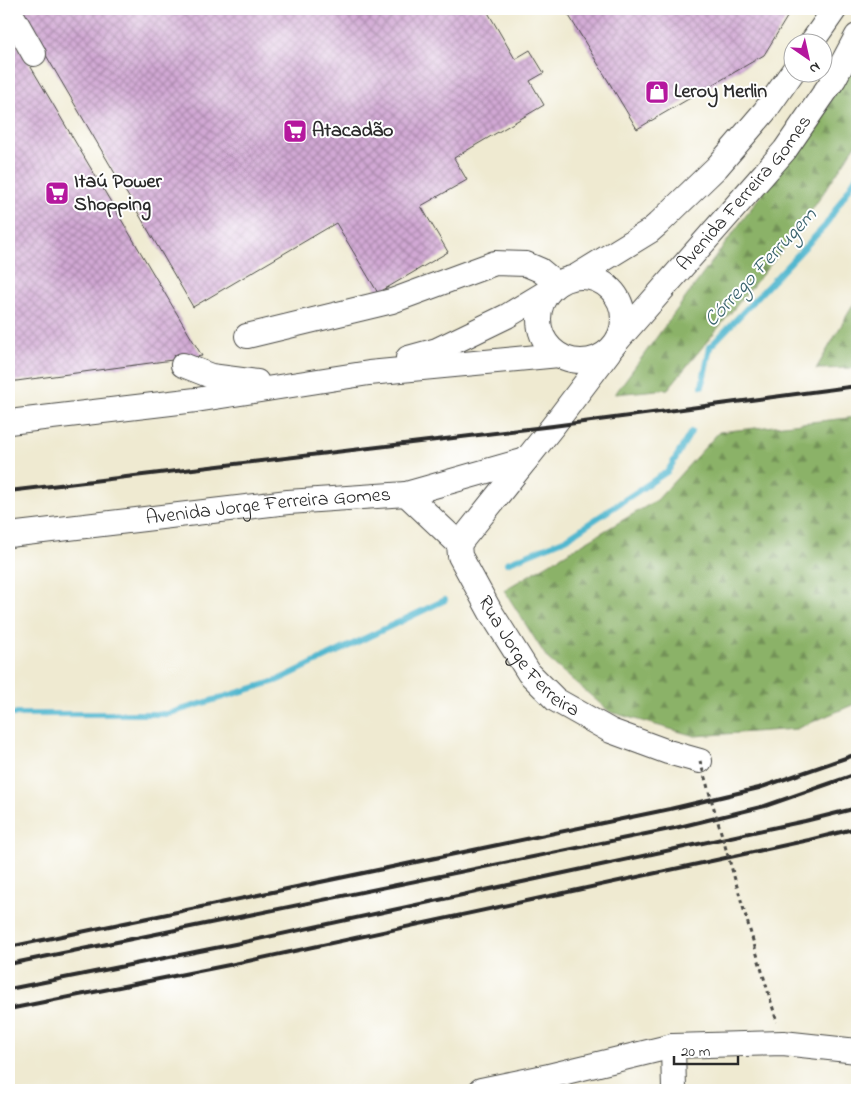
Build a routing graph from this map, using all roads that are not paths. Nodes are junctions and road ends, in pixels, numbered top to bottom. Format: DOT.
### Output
graph roads {
  1 [pos="834,9"];
  2 [pos="9,10"];
  3 [pos="819,32"];
  4 [pos="857,36"];
  5 [pos="34,54"];
  6 [pos="786,82"];
  7 [pos="561,283"];
  8 [pos="247,336"];
  9 [pos="615,344"];
  10 [pos="563,357"];
  11 [pos="183,365"];
  12 [pos="369,373"];
  13 [pos="281,386"];
  14 [pos="567,408"];
  15 [pos="9,422"];
  16 [pos="526,460"];
  17 [pos="406,494"];
  18 [pos="9,535"];
  19 [pos="459,544"];
  20 [pos="700,761"];
  21 [pos="673,1046"];
  22 [pos="857,1051"];
  23 [pos="481,1090"];
  24 [pos="674,1090"];
  1 -- 3 [label="street"];
  2 -- 5 [label="street"];
  4 -- 9 [label="street, Avenida Ferreira Gomes"];
  6 -- 7 [label="street, Avenida Ferreira Gomes"];
  7 -- 8 [label="street"];
  7 -- 9 [label="street"];
  7 -- 10 [label="street"];
  7 -- 12 [label="street, Avenida Ferreira Gomes"];
  9 -- 10 [label="street"];
  9 -- 14 [label="street, Avenida Ferreira Gomes"];
  10 -- 12 [label="street"];
  10 -- 14 [label="street, Avenida Ferreira Gomes"];
  11 -- 13 [label="street"];
  12 -- 13 [label="street"];
  13 -- 15 [label="street"];
  14 -- 16 [label="street, Avenida Ferreira Gomes"];
  16 -- 17 [label="street, Avenida Jorge Ferreira Gomes"];
  16 -- 19 [label="street, Avenida Ferreira Gomes"];
  17 -- 18 [label="street, Avenida Jorge Ferreira Gomes"];
  17 -- 19 [label="street, Rua Jorge Ferreira"];
  19 -- 20 [label="street, Rua Jorge Ferreira"];
  21 -- 22 [label="street"];
  21 -- 23 [label="street"];
  21 -- 24 [label="street"];
}
